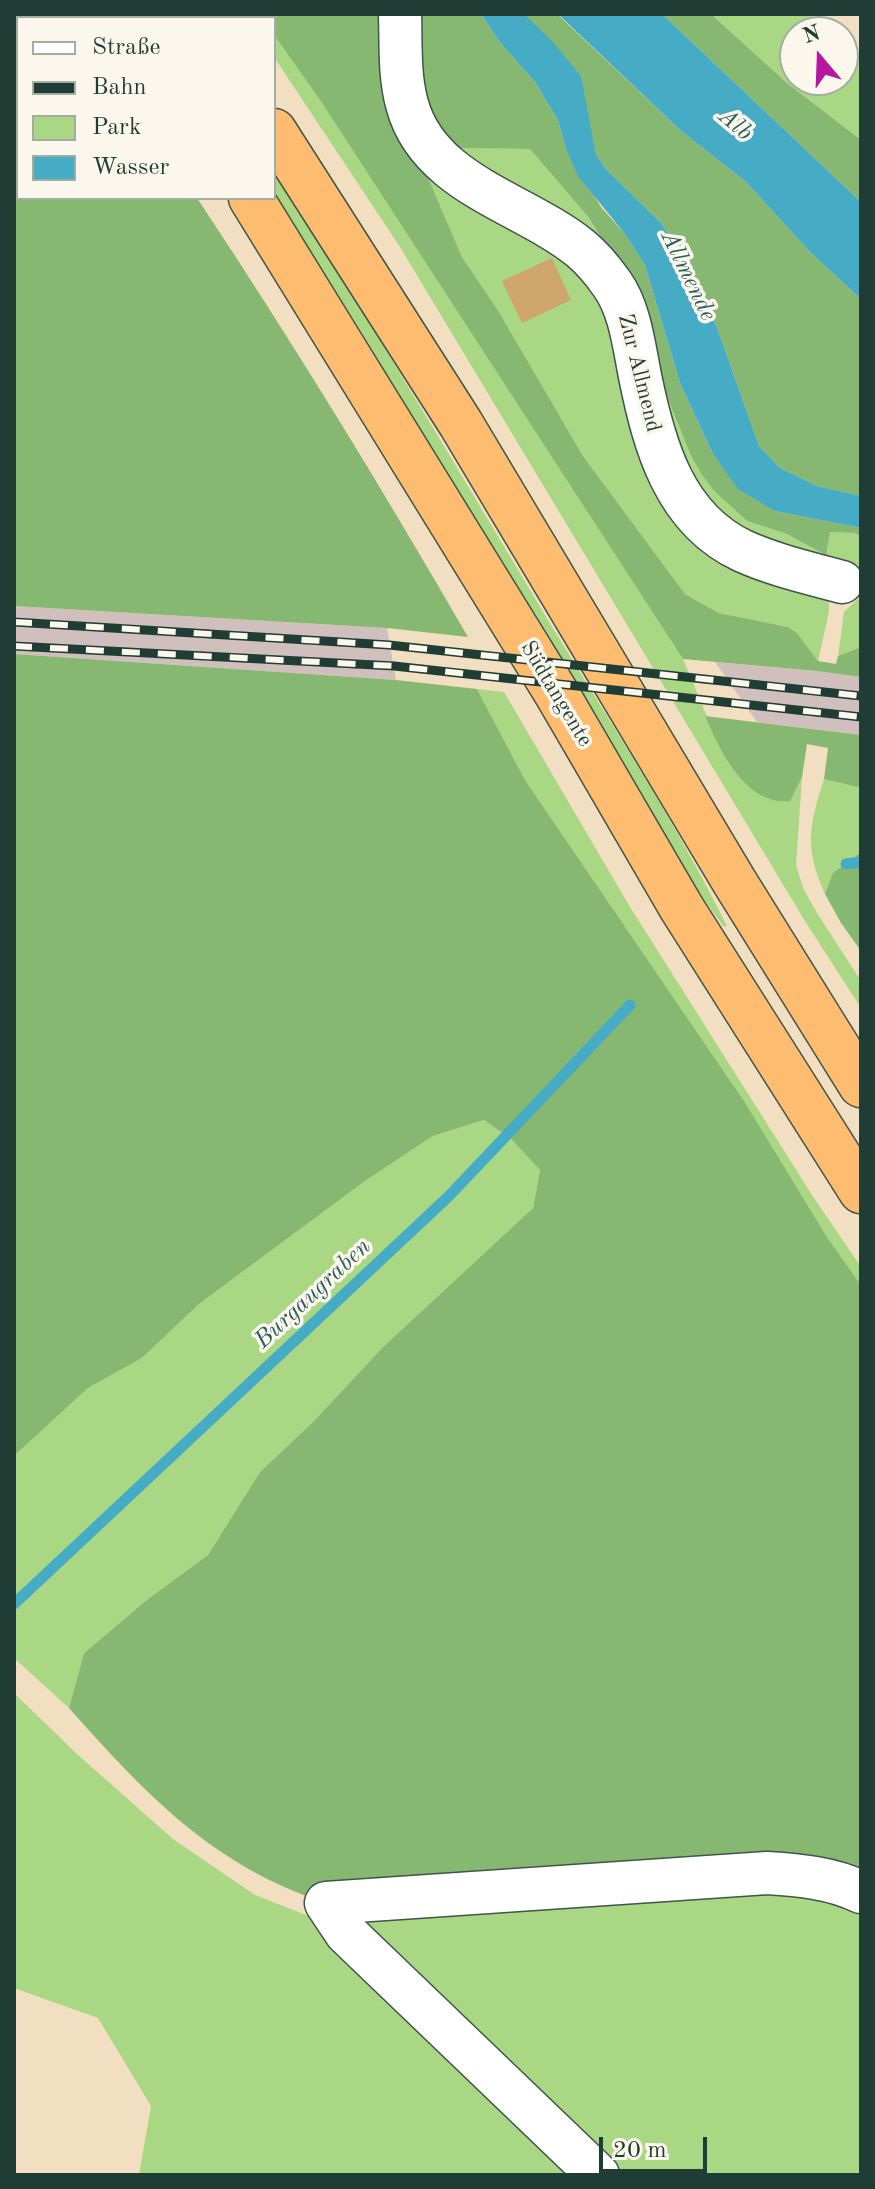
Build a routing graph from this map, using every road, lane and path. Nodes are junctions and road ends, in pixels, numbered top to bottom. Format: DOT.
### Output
graph roads {
  1 [pos="400,14"];
  2 [pos="276,134"];
  3 [pos="252,200"];
  4 [pos="842,582"];
  5 [pos="861,1085"];
  6 [pos="861,1191"];
  7 [pos="861,1892"];
  8 [pos="598,2175"];
  1 -- 4 [label="lane, Zur Allmend"];
  2 -- 5 [label="highway"];
  3 -- 6 [label="highway, Südtangente"];
  7 -- 8 [label="lane"];
}
